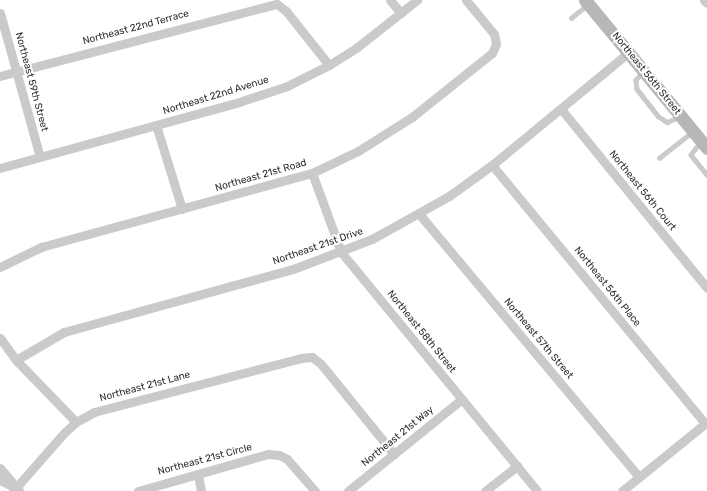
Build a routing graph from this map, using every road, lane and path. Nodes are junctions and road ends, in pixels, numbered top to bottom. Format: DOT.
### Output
graph roads {
  1 [pos="390,0"];
  2 [pos="417,0"];
  3 [pos="466,0"];
  4 [pos="704,0"];
  5 [pos="587,2"];
  6 [pos="707,3"];
  7 [pos="0,13"];
  8 [pos="401,13"];
  9 [pos="571,18"];
  10 [pos="629,52"];
  11 [pos="329,65"];
  12 [pos="17,71"];
  13 [pos="0,76"];
  14 [pos="561,109"];
  15 [pos="156,125"];
  16 [pos="693,131"];
  17 [pos="704,144"];
  18 [pos="40,156"];
  19 [pos="659,158"];
  20 [pos="492,165"];
  21 [pos="0,168"];
  22 [pos="312,173"];
  23 [pos="707,175"];
  24 [pos="182,209"];
  25 [pos="420,215"];
  26 [pos="341,252"];
  27 [pos="0,268"];
  28 [pos="707,288"];
  29 [pos="0,338"];
  30 [pos="16,360"];
  31 [pos="462,400"];
  32 [pos="76,422"];
  33 [pos="706,423"];
  34 [pos="394,454"];
  35 [pos="517,466"];
  36 [pos="0,468"];
  37 [pos="198,474"];
  38 [pos="639,477"];
  39 [pos="0,480"];
  40 [pos="16,490"];
  41 [pos="138,491"];
  42 [pos="201,491"];
  43 [pos="315,491"];
  44 [pos="348,491"];
  45 [pos="485,491"];
  46 [pos="537,491"];
  47 [pos="622,491"];
  1 -- 8 [label="street"];
  2 -- 8 [label="street, Northeast 22nd Avenue"];
  3 -- 22 [label="street, Northeast 21st Road"];
  4 -- 6 [label="street"];
  5 -- 9 [label="lane"];
  5 -- 10 [label="street, Northeast 56th Street"];
  7 -- 12 [label="street, Northeast 59th Street"];
  8 -- 11 [label="street, Northeast 22nd Avenue"];
  10 -- 14 [label="street, Northeast 21st Drive"];
  10 -- 16 [label="street, Northeast 56th Street"];
  11 -- 12 [label="street, Northeast 22nd Terrace"];
  11 -- 15 [label="street, Northeast 22nd Avenue"];
  12 -- 13 [label="street, Northeast 22nd Terrace"];
  12 -- 18 [label="street, Northeast 59th Street"];
  14 -- 20 [label="street, Northeast 21st Drive"];
  14 -- 28 [label="street, Northeast 56th Court"];
  15 -- 18 [label="street, Northeast 22nd Avenue"];
  15 -- 24 [label="street"];
  16 -- 17 [label="street, Northeast 56th Street"];
  16 -- 19 [label="lane"];
  17 -- 23 [label="lane"];
  18 -- 21 [label="street, Northeast 22nd Avenue"];
  20 -- 25 [label="street, Northeast 21st Drive"];
  20 -- 33 [label="street, Northeast 56th Place"];
  22 -- 24 [label="street, Northeast 21st Road"];
  22 -- 26 [label="street, Northeast 58th Street"];
  24 -- 27 [label="street, Northeast 21st Road"];
  25 -- 26 [label="street, Northeast 21st Drive"];
  25 -- 38 [label="street, Northeast 57th Street"];
  26 -- 30 [label="street, Northeast 21st Drive"];
  26 -- 31 [label="street, Northeast 58th Street"];
  29 -- 30 [label="street"];
  30 -- 32 [label="street"];
  31 -- 34 [label="street, Northeast 21st Way"];
  31 -- 35 [label="street, Northeast 58th Street"];
  32 -- 34 [label="street, Northeast 21st Lane"];
  32 -- 40 [label="street, Northeast 21st Lane"];
  33 -- 38 [label="street"];
  34 -- 44 [label="street, Northeast 21st Way"];
  35 -- 45 [label="street"];
  35 -- 46 [label="street, Northeast 58th Street"];
  36 -- 40 [label="street"];
  37 -- 41 [label="street, Northeast 21st Circle"];
  37 -- 42 [label="street"];
  37 -- 43 [label="street, Northeast 21st Circle"];
  38 -- 47 [label="street"];
  39 -- 40 [label="street"];
}
